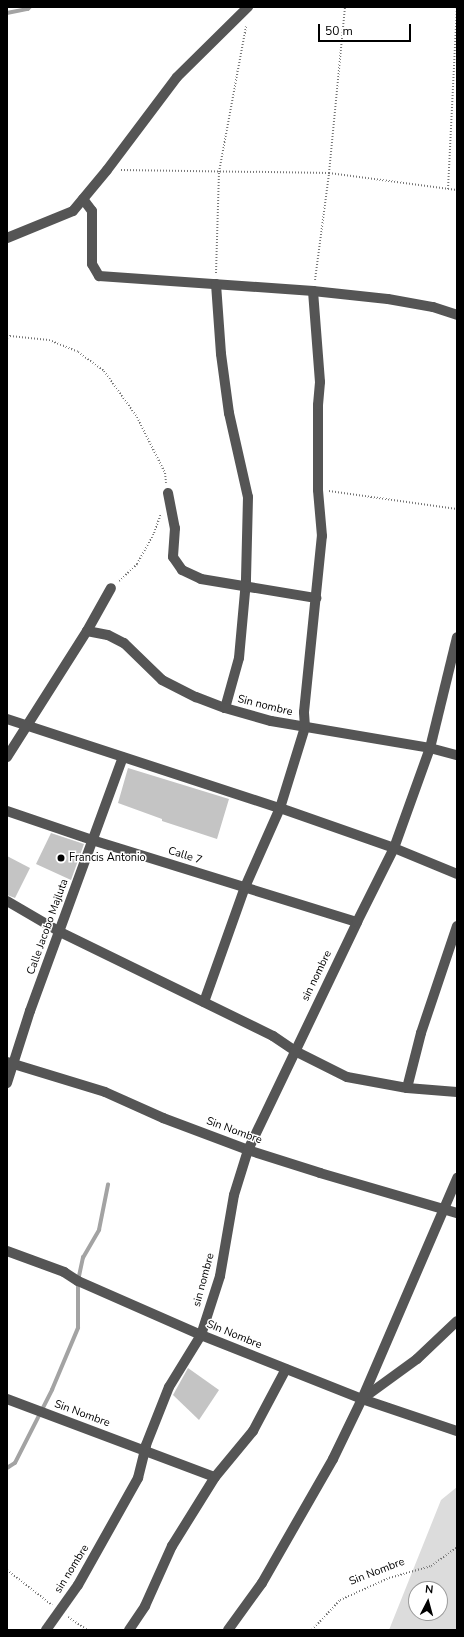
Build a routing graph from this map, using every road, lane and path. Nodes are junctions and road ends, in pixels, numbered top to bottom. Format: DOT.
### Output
graph roads {
  1 [pos="248,7"];
  2 [pos="345,7"];
  3 [pos="457,7"];
  4 [pos="246,23"];
  5 [pos="107,170"];
  6 [pos="219,172"];
  7 [pos="328,173"];
  8 [pos="448,189"];
  9 [pos="457,190"];
  10 [pos="83,198"];
  11 [pos="7,238"];
  12 [pos="216,284"];
  13 [pos="313,291"];
  14 [pos="457,315"];
  15 [pos="7,338"];
  16 [pos="318,490"];
  17 [pos="168,493"];
  18 [pos="457,509"];
  19 [pos="161,513"];
  20 [pos="246,587"];
  21 [pos="111,588"];
  22 [pos="316,598"];
  23 [pos="87,631"];
  24 [pos="457,637"];
  25 [pos="225,708"];
  26 [pos="7,719"];
  27 [pos="27,725"];
  28 [pos="305,727"];
  29 [pos="430,748"];
  30 [pos="457,755"];
  31 [pos="7,757"];
  32 [pos="122,757"];
  33 [pos="280,808"];
  34 [pos="7,811"];
  35 [pos="92,840"];
  36 [pos="394,848"];
  37 [pos="457,874"];
  38 [pos="245,887"];
  39 [pos="7,901"];
  40 [pos="357,922"];
  41 [pos="457,926"];
  42 [pos="60,932"];
  43 [pos="204,1002"];
  44 [pos="295,1051"];
  45 [pos="10,1063"];
  46 [pos="7,1083"];
  47 [pos="408,1088"];
  48 [pos="457,1092"];
  49 [pos="248,1150"];
  50 [pos="457,1178"];
  51 [pos="443,1209"];
  52 [pos="457,1213"];
  53 [pos="7,1251"];
  54 [pos="457,1321"];
  55 [pos="201,1335"];
  56 [pos="286,1369"];
  57 [pos="7,1399"];
  58 [pos="362,1399"];
  59 [pos="457,1431"];
  60 [pos="145,1450"];
  61 [pos="215,1477"];
  62 [pos="457,1547"];
  63 [pos="7,1570"];
  64 [pos="60,1611"];
  65 [pos="46,1630"];
  66 [pos="87,1630"];
  67 [pos="129,1630"];
  68 [pos="228,1630"];
  69 [pos="312,1630"];
  1 -- 5 [label="street"];
  2 -- 7 [label="path"];
  3 -- 8 [label="path"];
  4 -- 6 [label="path"];
  5 -- 6 [label="path"];
  5 -- 10 [label="street"];
  6 -- 7 [label="path"];
  6 -- 12 [label="path"];
  7 -- 8 [label="path"];
  7 -- 13 [label="path"];
  8 -- 9 [label="path"];
  10 -- 11 [label="street"];
  10 -- 12 [label="street"];
  12 -- 13 [label="street"];
  12 -- 20 [label="street"];
  13 -- 14 [label="street"];
  13 -- 16 [label="street"];
  15 -- 17 [label="path"];
  16 -- 18 [label="path"];
  16 -- 22 [label="street"];
  17 -- 20 [label="street"];
  19 -- 21 [label="path"];
  20 -- 22 [label="street"];
  20 -- 25 [label="street"];
  21 -- 23 [label="street"];
  22 -- 28 [label="street"];
  23 -- 25 [label="street, Sin nombre"];
  23 -- 27 [label="street"];
  24 -- 29 [label="street, sin nombre"];
  25 -- 28 [label="street, Sin nombre"];
  26 -- 27 [label="street"];
  27 -- 31 [label="street"];
  27 -- 32 [label="street"];
  28 -- 29 [label="street, Sin nombre"];
  28 -- 33 [label="street"];
  29 -- 30 [label="street, Sin nombre"];
  29 -- 36 [label="street, sin nombre"];
  32 -- 33 [label="street"];
  32 -- 35 [label="street, Calle Jacobo Majluta"];
  33 -- 36 [label="street"];
  33 -- 38 [label="street"];
  34 -- 35 [label="street, Calle 7"];
  35 -- 38 [label="street, Calle 7"];
  35 -- 42 [label="street, Calle Jacobo Majluta"];
  36 -- 37 [label="street"];
  36 -- 40 [label="street, sin nombre"];
  38 -- 40 [label="street, Calle 7"];
  38 -- 43 [label="street"];
  39 -- 42 [label="street"];
  40 -- 44 [label="street, sin nombre"];
  41 -- 47 [label="street"];
  42 -- 43 [label="street"];
  42 -- 45 [label="street, Calle Jacobo Majluta"];
  43 -- 44 [label="street"];
  44 -- 47 [label="street"];
  44 -- 49 [label="street, sin nombre"];
  45 -- 46 [label="street, Calle Jacobo Majluta"];
  45 -- 49 [label="street, Sin Nombre"];
  47 -- 48 [label="street"];
  49 -- 51 [label="street, Sin Nombre"];
  49 -- 55 [label="street, sin nombre"];
  50 -- 51 [label="street"];
  51 -- 52 [label="street, Sin Nombre"];
  51 -- 58 [label="street"];
  53 -- 55 [label="street, SIn Nombre"];
  54 -- 58 [label="street"];
  55 -- 56 [label="street, SIn Nombre"];
  55 -- 60 [label="street, sin nombre"];
  56 -- 58 [label="street, SIn Nombre"];
  56 -- 61 [label="street"];
  57 -- 60 [label="street, Sin Nombre"];
  58 -- 59 [label="street, SIn Nombre"];
  58 -- 68 [label="street"];
  60 -- 61 [label="street, Sin Nombre"];
  60 -- 64 [label="street, sin nombre"];
  61 -- 67 [label="street"];
  62 -- 69 [label="path, Sin Nombre"];
  63 -- 64 [label="path, Sin Nombre"];
  64 -- 65 [label="street, sin nombre"];
  64 -- 66 [label="path, Sin Nombre"];
}
